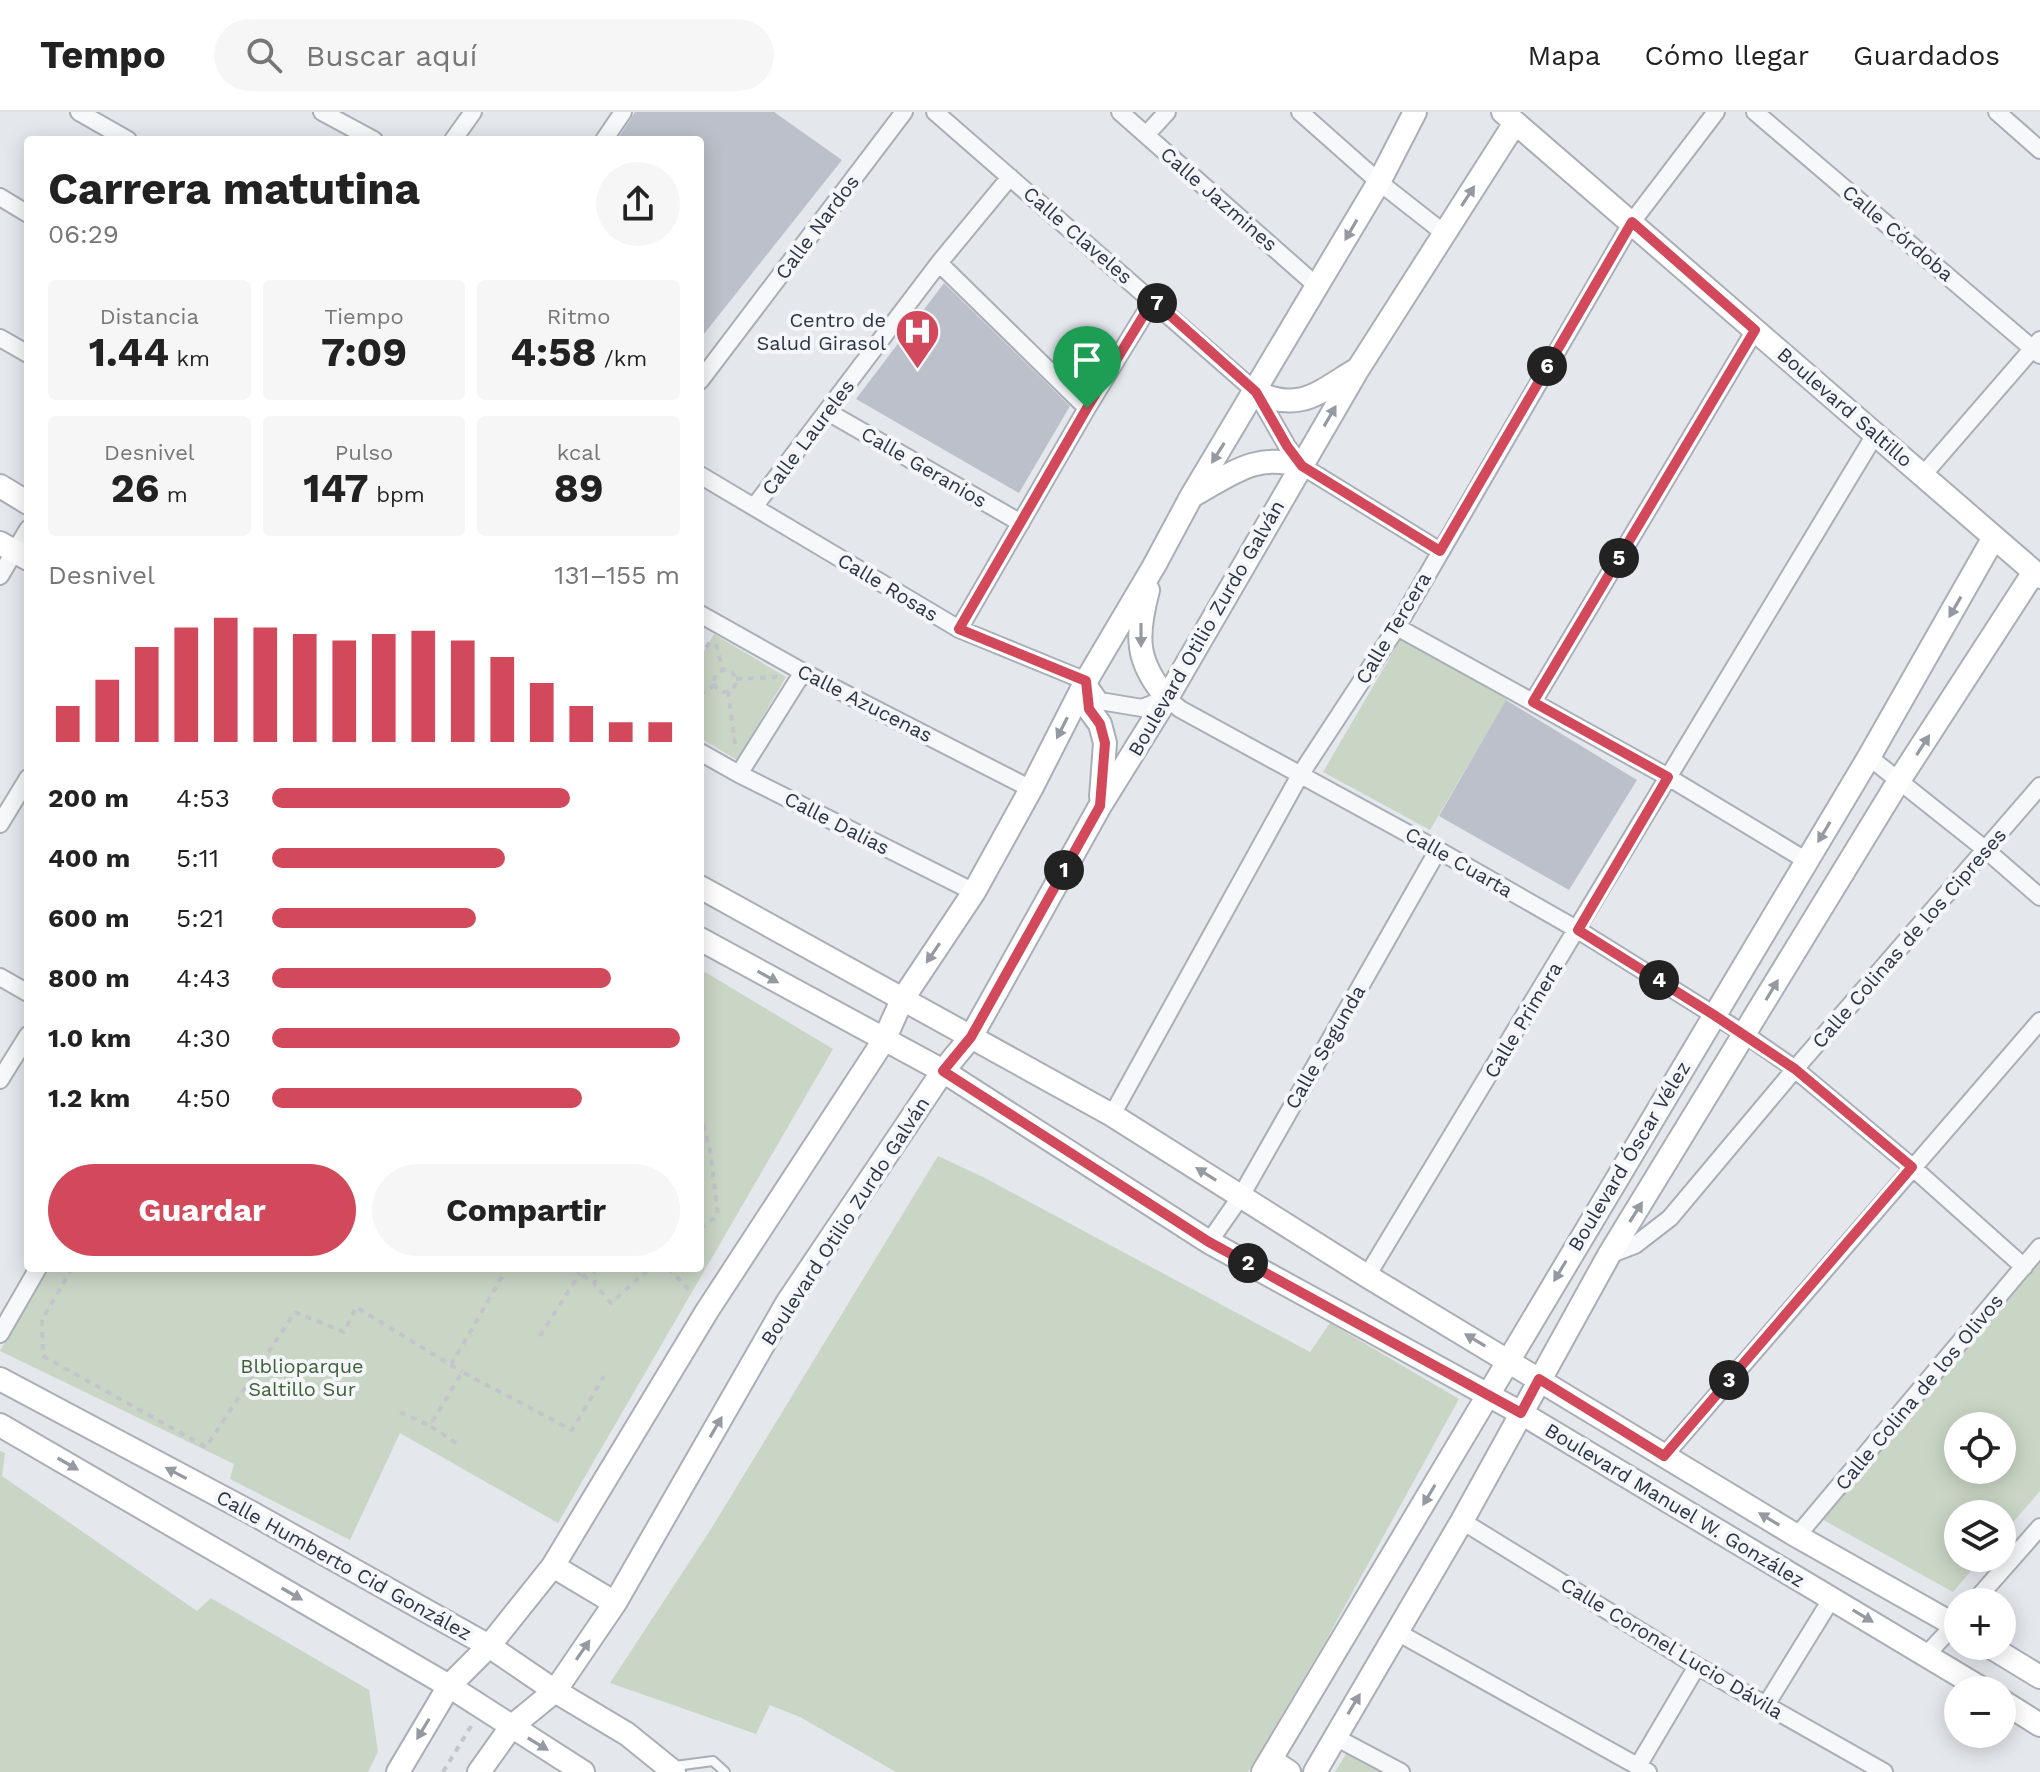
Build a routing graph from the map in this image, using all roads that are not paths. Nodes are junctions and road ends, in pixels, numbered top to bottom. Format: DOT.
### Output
graph roads {
  1 [pos="79,112"];
  2 [pos="473,112"];
  3 [pos="623,112"];
  4 [pos="904,112"];
  5 [pos="935,112"];
  6 [pos="1120,112"];
  7 [pos="1167,112"];
  8 [pos="1300,112"];
  9 [pos="1415,112"];
  10 [pos="1716,112"];
  11 [pos="1755,112"];
  12 [pos="1997,112"];
  13 [pos="326,113"];
  14 [pos="1509,117"];
  15 [pos="1146,135"];
  16 [pos="121,136"];
  17 [pos="367,136"];
  18 [pos="456,136"];
  19 [pos="607,136"];
  20 [pos="2040,150"];
  21 [pos="1010,177"];
  22 [pos="1379,182"];
  23 [pos="0,197"];
  24 [pos="24,212"];
  25 [pos="1632,222"];
  26 [pos="1444,233"];
  27 [pos="939,263"];
  28 [pos="1318,287"];
  29 [pos="1153,300"];
  30 [pos="1755,330"];
  31 [pos="0,338"];
  32 [pos="2038,348"];
  33 [pos="24,352"];
  34 [pos="1358,369"];
  35 [pos="704,376"];
  36 [pos="1256,392"];
  37 [pos="1087,408"];
  38 [pos="828,412"];
  39 [pos="1876,433"];
  40 [pos="1302,466"];
  41 [pos="1923,475"];
  42 [pos="704,477"];
  43 [pos="0,486"];
  44 [pos="1191,497"];
  45 [pos="24,501"];
  46 [pos="754,507"];
  47 [pos="1021,523"];
  48 [pos="1993,539"];
  49 [pos="14,551"];
  50 [pos="1440,551"];
  51 [pos="1154,566"];
  52 [pos="2037,575"];
  53 [pos="0,576"];
  54 [pos="704,622"];
  55 [pos="1397,627"];
  56 [pos="959,629"];
  57 [pos="803,672"];
  58 [pos="1086,681"];
  59 [pos="1167,698"];
  60 [pos="1533,702"];
  61 [pos="704,754"];
  62 [pos="1869,757"];
  63 [pos="739,774"];
  64 [pos="1300,775"];
  65 [pos="1668,777"];
  66 [pos="1900,779"];
  67 [pos="24,785"];
  68 [pos="2040,786"];
  69 [pos="1031,789"];
  70 [pos="1100,806"];
  71 [pos="0,824"];
  72 [pos="1438,850"];
  73 [pos="1986,850"];
  74 [pos="1807,861"];
  75 [pos="704,889"];
  76 [pos="974,892"];
  77 [pos="2040,897"];
  78 [pos="1578,930"];
  79 [pos="704,941"];
  80 [pos="0,977"];
  81 [pos="24,991"];
  82 [pos="902,1000"];
  83 [pos="1714,1015"];
  84 [pos="2040,1021"];
  85 [pos="1746,1035"];
  86 [pos="971,1037"];
  87 [pos="884,1040"];
  88 [pos="24,1041"];
  89 [pos="1795,1069"];
  90 [pos="943,1071"];
  91 [pos="0,1080"];
  92 [pos="1112,1115"];
  93 [pos="1912,1167"];
  94 [pos="1241,1196"];
  95 [pos="1209,1242"];
  96 [pos="2040,1247"];
  97 [pos="1609,1255"];
  98 [pos="2024,1267"];
  99 [pos="36,1272"];
  100 [pos="1367,1276"];
  101 [pos="0,1334"];
  102 [pos="1507,1360"];
  103 [pos="0,1379"];
  104 [pos="1539,1379"];
  105 [pos="1488,1394"];
  106 [pos="1521,1413"];
  107 [pos="0,1425"];
  108 [pos="1664,1456"];
  109 [pos="1462,1521"];
  110 [pos="2040,1527"];
  111 [pos="1797,1536"];
  112 [pos="553,1566"];
  113 [pos="1986,1588"];
  114 [pos="1832,1598"];
  115 [pos="615,1603"];
  116 [pos="1944,1617"];
  117 [pos="1397,1632"];
  118 [pos="1944,1637"];
  119 [pos="489,1646"];
  120 [pos="1927,1654"];
  121 [pos="2012,1660"];
  122 [pos="1697,1666"];
  123 [pos="1962,1676"];
  124 [pos="2040,1677"];
  125 [pos="449,1686"];
  126 [pos="555,1691"];
  127 [pos="1766,1705"];
  128 [pos="2016,1710"];
  129 [pos="2040,1725"];
  130 [pos="511,1727"];
  131 [pos="1335,1737"];
  132 [pos="1274,1768"];
  133 [pos="671,1769"];
  134 [pos="1643,1769"];
  135 [pos="482,1771"];
  136 [pos="398,1772"];
  137 [pos="583,1772"];
  138 [pos="725,1772"];
  139 [pos="1315,1772"];
  140 [pos="1401,1772"];
  141 [pos="1884,1772"];
  1 -- 16 [label="street"];
  2 -- 18 [label="street"];
  3 -- 19 [label="street"];
  4 -- 35 [label="street, Calle Nardos"];
  5 -- 21 [label="street, Calle Claveles"];
  6 -- 15 [label="street, Calle Jazmines"];
  7 -- 15 [label="street"];
  8 -- 22 [label="street"];
  9 -- 22 [label="street"];
  10 -- 25 [label="street, Calle Tercera"];
  11 -- 32 [label="street, Calle Córdoba"];
  12 -- 20 [label="street"];
  13 -- 17 [label="street"];
  14 -- 25 [label="street, Boulevard Saltillo"];
  26 -- 14 [label="street, Boulevard Otilio Zurdo Galván, one-way"];
  15 -- 28 [label="street, Calle Jazmines"];
  21 -- 27 [label="street, Calle Laureles"];
  21 -- 29 [label="street, Calle Claveles"];
  22 -- 26 [label="street"];
  22 -- 28 [label="street, one-way"];
  23 -- 24 [label="street"];
  25 -- 30 [label="street, Boulevard Saltillo"];
  25 -- 50 [label="street, Calle Tercera"];
  26 -- 34 [label="street, Boulevard Otilio Zurdo Galván"];
  27 -- 37 [label="street"];
  27 -- 38 [label="street, Calle Laureles"];
  28 -- 36 [label="street"];
  29 -- 36 [label="street, Calle Claveles"];
  29 -- 37 [label="street"];
  30 -- 39 [label="street, Boulevard Saltillo"];
  30 -- 60 [label="street"];
  31 -- 33 [label="street"];
  32 -- 41 [label="street"];
  34 -- 36 [label="street"];
  40 -- 34 [label="street, Boulevard Otilio Zurdo Galván, one-way"];
  36 -- 40 [label="street, Calle Claveles"];
  36 -- 44 [label="street, one-way"];
  37 -- 47 [label="street"];
  38 -- 46 [label="street, Calle Laureles"];
  38 -- 47 [label="street, Calle Geranios"];
  39 -- 41 [label="street, Boulevard Saltillo"];
  39 -- 65 [label="street, Calle Primera"];
  40 -- 44 [label="street"];
  40 -- 50 [label="street"];
  40 -- 59 [label="street, Boulevard Otilio Zurdo Galván"];
  41 -- 48 [label="street, Boulevard Saltillo"];
  42 -- 46 [label="street, Calle Rosas"];
  43 -- 45 [label="street"];
  44 -- 51 [label="street"];
  46 -- 56 [label="street, Calle Rosas"];
  47 -- 56 [label="street"];
  48 -- 52 [label="street, Boulevard Saltillo"];
  48 -- 62 [label="street, Boulevard Óscar Vélez, one-way"];
  49 -- 53 [label="street"];
  50 -- 55 [label="street, Calle Tercera"];
  51 -- 58 [label="street"];
  51 -- 59 [label="street, one-way"];
  66 -- 52 [label="street, Boulevard Óscar Vélez, one-way"];
  54 -- 57 [label="street, Calle Azucenas"];
  55 -- 60 [label="street"];
  55 -- 64 [label="street, Calle Tercera"];
  56 -- 58 [label="street, Calle Rosas"];
  57 -- 63 [label="street"];
  57 -- 69 [label="street, Calle Azucenas"];
  58 -- 59 [label="street, Calle Rosas"];
  58 -- 69 [label="street, one-way"];
  58 -- 70 [label="street"];
  59 -- 64 [label="street, Calle Cuarta"];
  59 -- 70 [label="street, Boulevard Otilio Zurdo Galván"];
  60 -- 65 [label="street"];
  61 -- 63 [label="street, Calle Dalias"];
  62 -- 66 [label="street"];
  62 -- 74 [label="street, Boulevard Óscar Vélez, one-way"];
  63 -- 76 [label="street, Calle Dalias"];
  64 -- 72 [label="street, Calle Cuarta"];
  64 -- 92 [label="street, Calle Tercera"];
  65 -- 74 [label="street"];
  65 -- 78 [label="street, Calle Primera"];
  66 -- 73 [label="street"];
  85 -- 66 [label="street, Boulevard Óscar Vélez, one-way"];
  67 -- 71 [label="street"];
  68 -- 73 [label="street, Calle Colinas de los Cipreses"];
  69 -- 76 [label="street"];
  70 -- 86 [label="street, Boulevard Otilio Zurdo Galván"];
  72 -- 78 [label="street, Calle Cuarta"];
  72 -- 94 [label="street, Calle Segunda"];
  73 -- 77 [label="street"];
  73 -- 89 [label="street, Calle Colinas de los Cipreses"];
  74 -- 83 [label="street, Boulevard Óscar Vélez"];
  75 -- 82 [label="street, Boulevard Manuel W. González"];
  76 -- 82 [label="street, one-way"];
  78 -- 83 [label="street, Calle Cuarta"];
  78 -- 100 [label="street, Calle Primera"];
  79 -- 87 [label="street, Boulevard Manuel W. González, one-way"];
  80 -- 81 [label="street"];
  82 -- 86 [label="street, Boulevard Manuel W. González"];
  82 -- 87 [label="street"];
  83 -- 85 [label="street, Calle Cuarta"];
  83 -- 102 [label="street, Boulevard Óscar Vélez, one-way"];
  84 -- 93 [label="street"];
  85 -- 89 [label="street, Calle Cuarta"];
  97 -- 85 [label="street, Boulevard Óscar Vélez, one-way"];
  86 -- 90 [label="street, Boulevard Otilio Zurdo Galván"];
  86 -- 92 [label="street, Boulevard Manuel W. González"];
  87 -- 90 [label="street, Boulevard Manuel W. González"];
  87 -- 112 [label="street"];
  88 -- 91 [label="street"];
  89 -- 93 [label="street, Calle Cuarta"];
  89 -- 97 [label="street, Calle Colinas de los Cipreses"];
  90 -- 95 [label="street, Boulevard Manuel W. González"];
  115 -- 90 [label="street, Boulevard Otilio Zurdo Galván, one-way"];
  94 -- 92 [label="street, Boulevard Manuel W. González, one-way"];
  93 -- 98 [label="street, Calle Cuarta"];
  93 -- 108 [label="street"];
  94 -- 95 [label="street, Calle Segunda"];
  94 -- 100 [label="street, Boulevard Manuel W. González"];
  95 -- 105 [label="street, Boulevard Manuel W. González"];
  96 -- 98 [label="street, Calle Colina de los Olivos"];
  97 -- 104 [label="street, Boulevard Óscar Vélez"];
  98 -- 111 [label="street, Calle Colina de los Olivos"];
  99 -- 101 [label="street"];
  102 -- 100 [label="street, Boulevard Manuel W. González, one-way"];
  102 -- 104 [label="street, Boulevard Manuel W. González"];
  102 -- 105 [label="street, Boulevard Óscar Vélez"];
  119 -- 103 [label="street, Calle Humberto Cid González, one-way"];
  104 -- 106 [label="street, Boulevard Óscar Vélez"];
  104 -- 108 [label="street, Boulevard Manuel W. González"];
  105 -- 106 [label="street, Boulevard Manuel W. González"];
  105 -- 132 [label="street, Boulevard Óscar Vélez, one-way"];
  106 -- 109 [label="street, Boulevard Óscar Vélez"];
  106 -- 114 [label="street, Boulevard Manuel W. González"];
  107 -- 125 [label="street, one-way"];
  111 -- 108 [label="street, Boulevard Manuel W. González, one-way"];
  109 -- 117 [label="street, Boulevard Óscar Vélez"];
  109 -- 122 [label="street, Calle Coronel Lucio Dávila"];
  110 -- 113 [label="street"];
  111 -- 116 [label="street, Boulevard Manuel W. González"];
  112 -- 115 [label="street"];
  112 -- 119 [label="street"];
  114 -- 120 [label="street, Boulevard Manuel W. González, one-way"];
  114 -- 127 [label="street"];
  126 -- 115 [label="street, Boulevard Otilio Zurdo Galván, one-way"];
  131 -- 117 [label="street, Boulevard Óscar Vélez, one-way"];
  117 -- 134 [label="street"];
  118 -- 120 [label="street"];
  119 -- 125 [label="street"];
  119 -- 126 [label="street, Calle Humberto Cid González"];
  120 -- 123 [label="street, Boulevard Manuel W. González"];
  121 -- 124 [label="street"];
  122 -- 127 [label="street, Calle Coronel Lucio Dávila"];
  122 -- 134 [label="street"];
  125 -- 130 [label="street"];
  125 -- 136 [label="street, one-way"];
  126 -- 130 [label="street, Boulevard Otilio Zurdo Galván"];
  126 -- 133 [label="street, Calle Humberto Cid González"];
  127 -- 141 [label="street, Calle Coronel Lucio Dávila"];
  128 -- 129 [label="street"];
  130 -- 135 [label="street, Boulevard Otilio Zurdo Galván"];
  130 -- 137 [label="street, one-way"];
  131 -- 139 [label="street, Boulevard Óscar Vélez"];
  131 -- 140 [label="street"];
  133 -- 138 [label="lane"];
}
